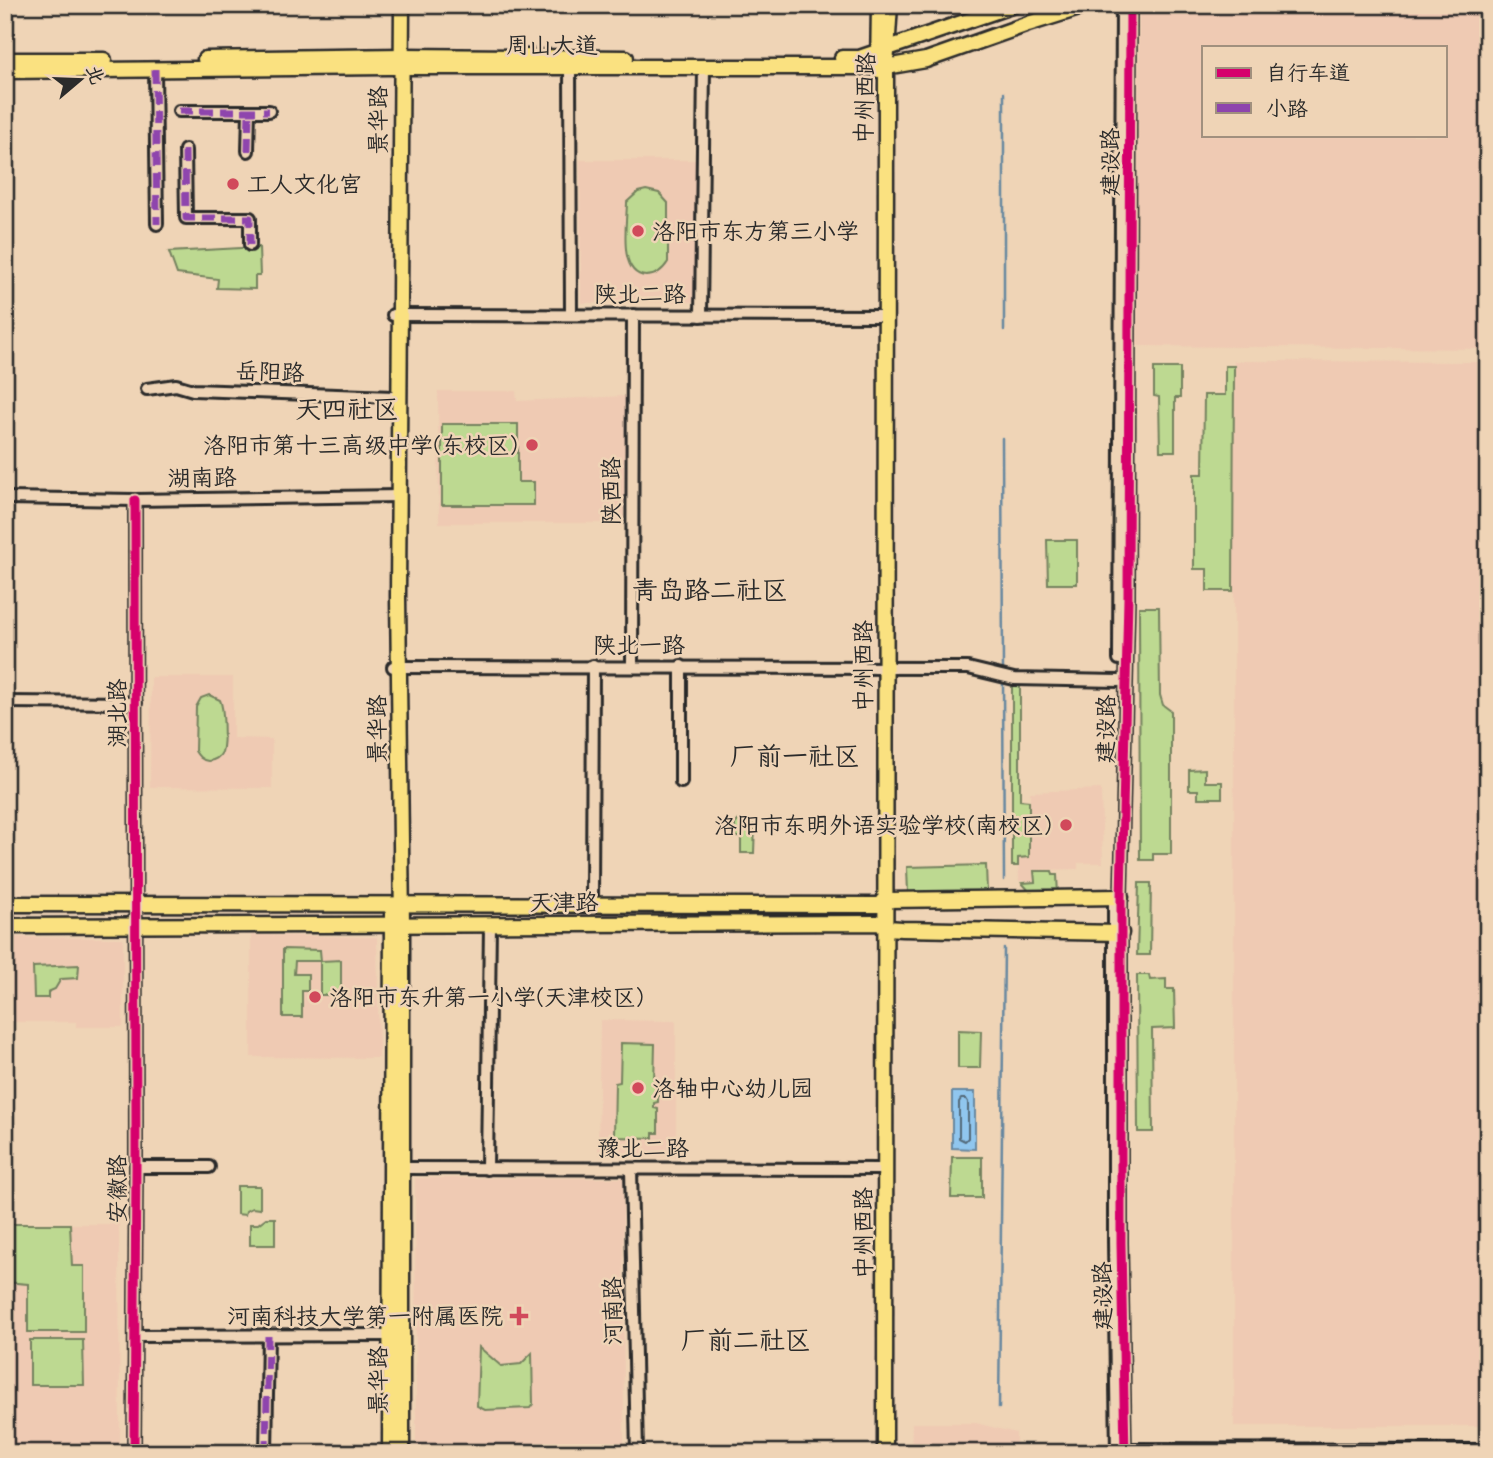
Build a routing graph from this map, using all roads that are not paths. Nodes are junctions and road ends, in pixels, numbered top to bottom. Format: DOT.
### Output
graph roads {
  1 [pos="394,5"];
  2 [pos="402,5"];
  3 [pos="879,5"];
  4 [pos="890,5"];
  5 [pos="1014,5"];
  6 [pos="1089,5"];
  7 [pos="1122,5"];
  8 [pos="1130,5"];
  9 [pos="884,47"];
  10 [pos="5,60"];
  11 [pos="398,62"];
  12 [pos="704,67"];
  13 [pos="882,67"];
  14 [pos="570,68"];
  15 [pos="155,69"];
  16 [pos="5,71"];
  17 [pos="179,111"];
  18 [pos="249,111"];
  19 [pos="269,111"];
  20 [pos="185,150"];
  21 [pos="248,150"];
  22 [pos="157,223"];
  23 [pos="250,245"];
  24 [pos="396,315"];
  25 [pos="571,315"];
  26 [pos="633,315"];
  27 [pos="701,316"];
  28 [pos="882,316"];
  29 [pos="147,389"];
  30 [pos="393,397"];
  31 [pos="396,496"];
  32 [pos="5,498"];
  33 [pos="135,500"];
  34 [pos="593,666"];
  35 [pos="632,666"];
  36 [pos="681,666"];
  37 [pos="883,666"];
  38 [pos="396,667"];
  39 [pos="1119,681"];
  40 [pos="5,702"];
  41 [pos="136,703"];
  42 [pos="681,782"];
  43 [pos="1118,898"];
  44 [pos="135,903"];
  45 [pos="883,903"];
  46 [pos="5,904"];
  47 [pos="397,904"];
  48 [pos="592,904"];
  49 [pos="135,925"];
  50 [pos="397,925"];
  51 [pos="490,925"];
  52 [pos="883,925"];
  53 [pos="5,926"];
  54 [pos="1118,933"];
  55 [pos="136,1167"];
  56 [pos="209,1167"];
  57 [pos="401,1168"];
  58 [pos="487,1169"];
  59 [pos="631,1169"];
  60 [pos="882,1170"];
  61 [pos="390,1335"];
  62 [pos="135,1336"];
  63 [pos="268,1336"];
  64 [pos="1488,1450"];
  65 [pos="1121,1451"];
  66 [pos="134,1453"];
  67 [pos="266,1453"];
  68 [pos="390,1453"];
  69 [pos="402,1453"];
  70 [pos="637,1453"];
  71 [pos="878,1453"];
  72 [pos="886,1453"];
  1 -- 11 [label="main road, 景华路"];
  2 -- 11 [label="main road, 景华路"];
  3 -- 9 [label="main road, 中州西路"];
  4 -- 9 [label="main road, 中州西路"];
  5 -- 9 [label="main road, 周山大道"];
  6 -- 13 [label="main road, 周山大道"];
  7 -- 39 [label="street, 建设路"];
  8 -- 43 [label="street, 建设路"];
  9 -- 11 [label="main road, 周山大道"];
  9 -- 13 [label="main road, 中州西路"];
  10 -- 11 [label="main road, 周山大道"];
  11 -- 14 [label="main road, 周山大道"];
  11 -- 15 [label="main road, 周山大道"];
  11 -- 24 [label="main road, 景华路"];
  12 -- 13 [label="main road, 周山大道"];
  12 -- 14 [label="main road, 周山大道"];
  12 -- 27 [label="street"];
  13 -- 28 [label="main road, 中州西路"];
  14 -- 25 [label="street"];
  15 -- 16 [label="main road, 周山大道"];
  15 -- 22 [label="street"];
  17 -- 18 [label="street"];
  18 -- 19 [label="street"];
  18 -- 21 [label="street"];
  20 -- 23 [label="street"];
  24 -- 25 [label="street, 陕北二路"];
  24 -- 30 [label="main road, 景华路"];
  24 -- 31 [label="main road, 景华路"];
  25 -- 26 [label="street, 陕北二路"];
  26 -- 27 [label="street, 陕北二路"];
  26 -- 35 [label="street, 陕西路"];
  27 -- 28 [label="street, 陕北二路"];
  28 -- 37 [label="main road, 中州西路"];
  29 -- 30 [label="street, 岳阳路"];
  30 -- 31 [label="main road, 景华路"];
  31 -- 33 [label="street, 湖南路"];
  31 -- 38 [label="main road, 景华路"];
  32 -- 33 [label="street, 湖南路"];
  33 -- 41 [label="street, 湖北路"];
  34 -- 35 [label="street, 陕北一路"];
  34 -- 38 [label="street, 陕北一路"];
  34 -- 48 [label="street"];
  35 -- 36 [label="street, 陕北一路"];
  36 -- 37 [label="street, 陕北一路"];
  36 -- 42 [label="street"];
  37 -- 39 [label="street, 陕北一路"];
  37 -- 45 [label="main road, 中州西路"];
  38 -- 47 [label="main road, 景华路"];
  39 -- 43 [label="street, 建设路"];
  40 -- 41 [label="street"];
  41 -- 44 [label="street, 湖北路"];
  43 -- 45 [label="main road, 天津路"];
  43 -- 54 [label="street, 建设路"];
  44 -- 46 [label="main road, 天津路"];
  44 -- 47 [label="main road, 天津路"];
  44 -- 49 [label="street, 湖北路"];
  45 -- 48 [label="main road, 天津路"];
  45 -- 52 [label="main road, 中州西路"];
  47 -- 48 [label="main road, 天津路"];
  47 -- 50 [label="main road, 景华路"];
  49 -- 50 [label="main road, 天津路"];
  49 -- 53 [label="main road, 天津路"];
  49 -- 55 [label="street, 安徽路"];
  50 -- 51 [label="main road, 天津路"];
  50 -- 57 [label="main road, 景华路"];
  50 -- 61 [label="main road, 景华路"];
  51 -- 52 [label="main road, 天津路"];
  51 -- 58 [label="street"];
  52 -- 54 [label="main road, 天津路"];
  52 -- 60 [label="main road, 中州西路"];
  54 -- 65 [label="street, 建设路"];
  55 -- 56 [label="street"];
  55 -- 62 [label="street, 安徽路"];
  57 -- 58 [label="street, 豫北二路"];
  57 -- 69 [label="main road, 景华路"];
  58 -- 59 [label="street, 豫北二路"];
  59 -- 60 [label="street, 豫北二路"];
  59 -- 70 [label="street, 河南路"];
  60 -- 71 [label="main road, 中州西路"];
  60 -- 72 [label="main road, 中州西路"];
  61 -- 63 [label="street"];
  61 -- 68 [label="main road, 景华路"];
  62 -- 63 [label="street"];
  62 -- 66 [label="street, 安徽路"];
  63 -- 67 [label="street"];
  64 -- 65 [label="street"];
}
